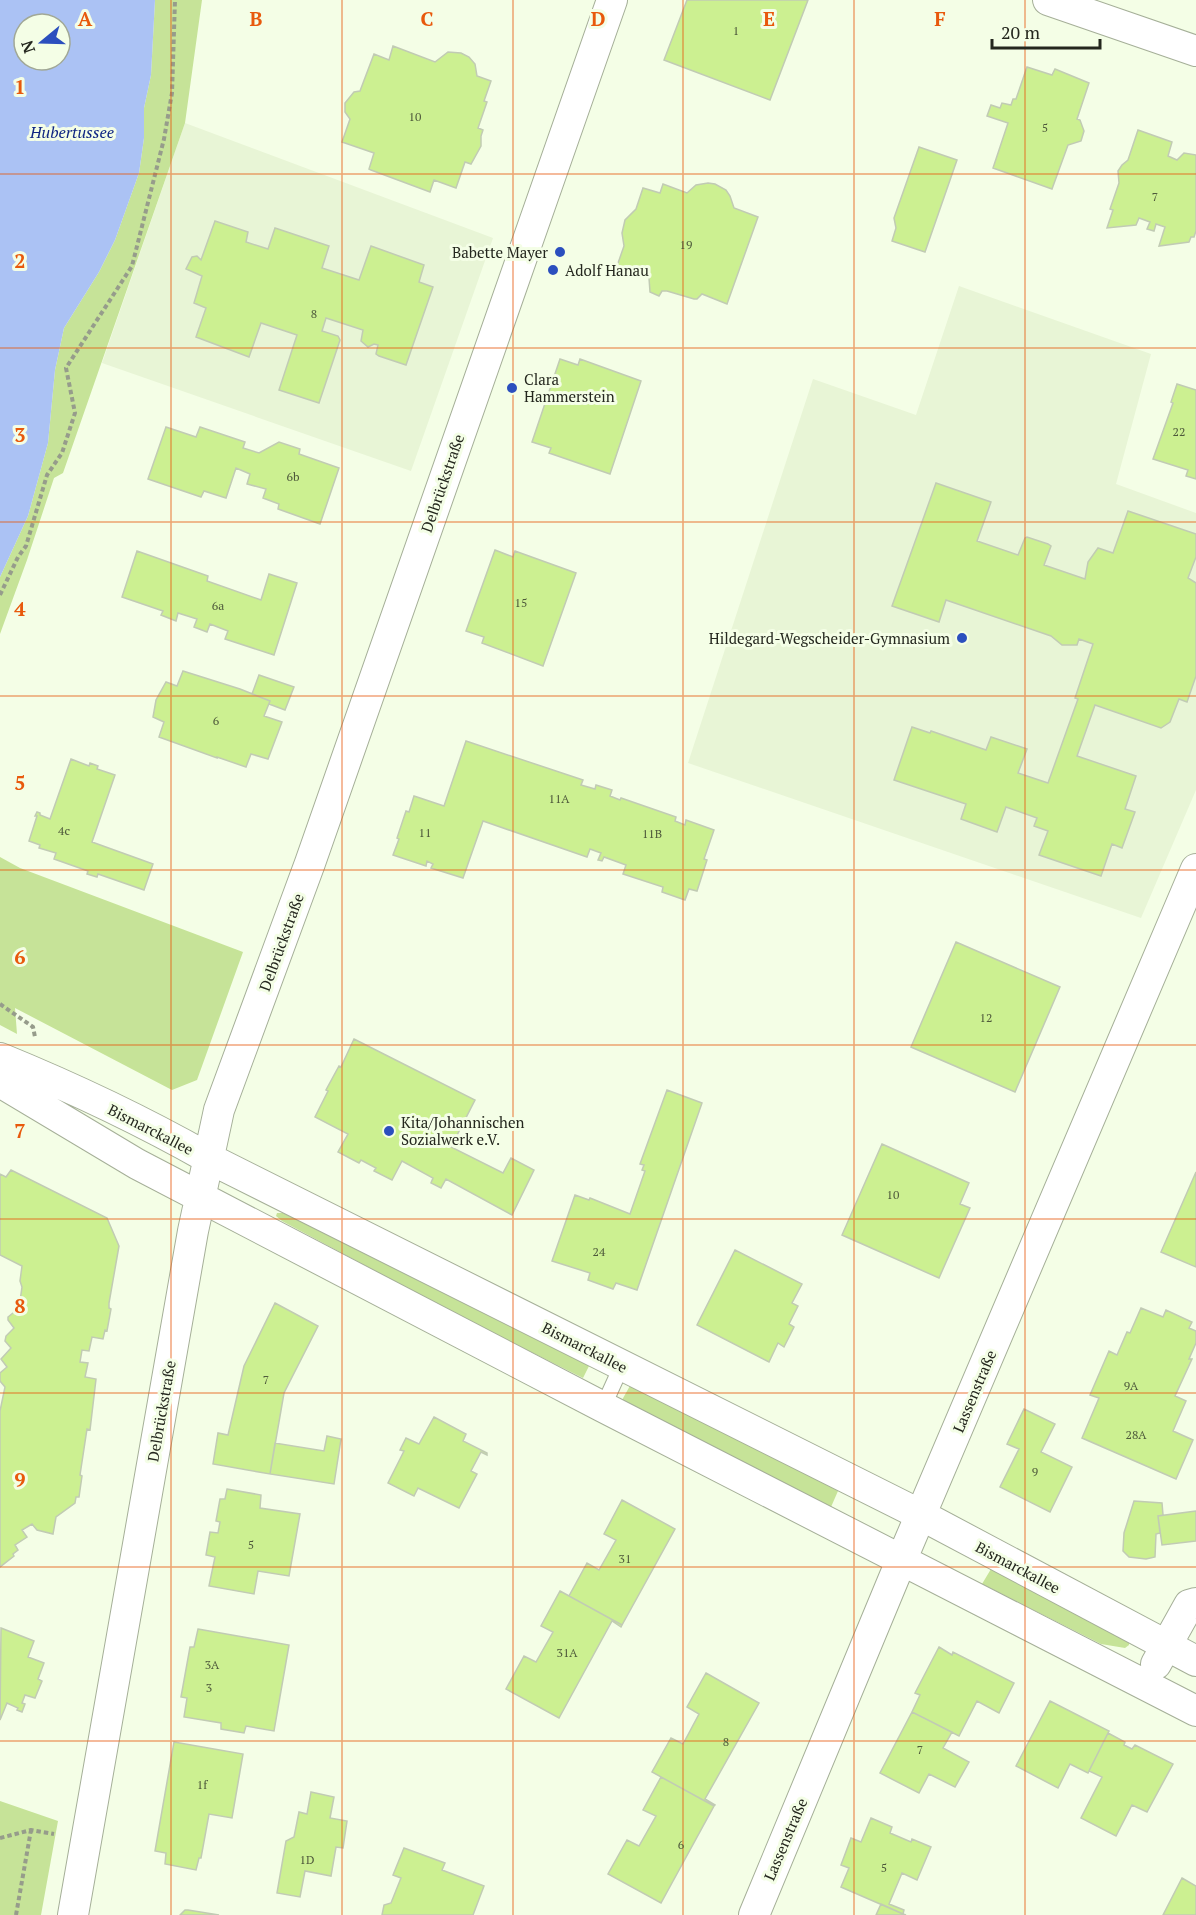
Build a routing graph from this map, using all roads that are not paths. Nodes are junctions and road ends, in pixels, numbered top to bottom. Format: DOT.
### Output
graph roads {
  1 [pos="612,0"];
  2 [pos="1048,0"];
  3 [pos="1196,51"];
  4 [pos="1196,869"];
  5 [pos="0,1058"];
  6 [pos="0,1082"];
  7 [pos="208,1158"];
  8 [pos="199,1196"];
  9 [pos="622,1365"];
  10 [pos="603,1407"];
  11 [pos="921,1515"];
  12 [pos="901,1561"];
  13 [pos="1196,1603"];
  14 [pos="1166,1646"];
  15 [pos="1196,1661"];
  16 [pos="1145,1685"];
  17 [pos="1196,1711"];
  18 [pos="73,1915"];
  19 [pos="754,1915"];
  1 -- 7 [label="street, Delbrückstraße"];
  2 -- 3 [label="street"];
  4 -- 11 [label="street, Lassenstraße"];
  5 -- 7 [label="street, Bismarckallee"];
  6 -- 8 [label="street"];
  7 -- 8 [label="street, Delbrückstraße"];
  7 -- 9 [label="street, Bismarckallee"];
  8 -- 10 [label="street"];
  8 -- 18 [label="street, Delbrückstraße"];
  9 -- 10 [label="lane"];
  9 -- 11 [label="street, Bismarckallee"];
  10 -- 12 [label="street"];
  11 -- 12 [label="street, Lassenstraße"];
  11 -- 14 [label="street, Bismarckallee"];
  12 -- 16 [label="street"];
  12 -- 19 [label="street, Lassenstraße"];
  13 -- 14 [label="street"];
  14 -- 15 [label="street, Bismarckallee"];
  14 -- 16 [label="street"];
  16 -- 17 [label="street"];
}
